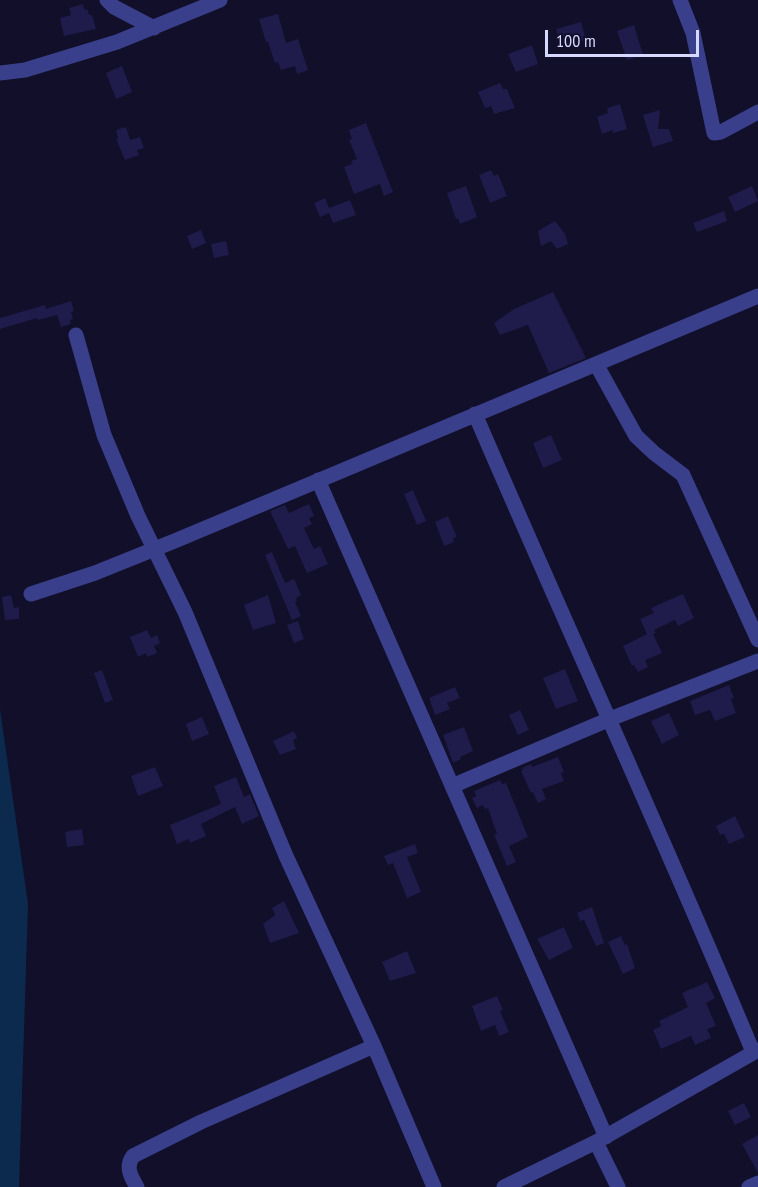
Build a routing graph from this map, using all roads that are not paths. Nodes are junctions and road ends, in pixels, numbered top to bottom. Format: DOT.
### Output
graph roads {
  1 [pos="107,0"];
  2 [pos="220,0"];
  3 [pos="681,0"];
  4 [pos="154,28"];
  5 [pos="0,73"];
  6 [pos="758,112"];
  7 [pos="758,296"];
  8 [pos="76,335"];
  9 [pos="596,364"];
  10 [pos="475,414"];
  11 [pos="318,480"];
  12 [pos="154,549"];
  13 [pos="31,594"];
  14 [pos="758,640"];
  15 [pos="758,661"];
  16 [pos="610,719"];
  17 [pos="452,786"];
  18 [pos="374,1046"];
  19 [pos="756,1051"];
  20 [pos="601,1140"];
  21 [pos="758,1183"];
  22 [pos="137,1187"];
  23 [pos="434,1187"];
  24 [pos="504,1187"];
  25 [pos="618,1187"];
  26 [pos="749,1187"];
  1 -- 4 [label="street"];
  2 -- 4 [label="street"];
  3 -- 6 [label="street"];
  4 -- 5 [label="street"];
  7 -- 9 [label="street"];
  8 -- 12 [label="street"];
  9 -- 10 [label="street"];
  9 -- 14 [label="street"];
  10 -- 11 [label="street"];
  10 -- 16 [label="street"];
  11 -- 12 [label="street"];
  11 -- 17 [label="street"];
  12 -- 13 [label="street"];
  12 -- 18 [label="street"];
  15 -- 16 [label="street"];
  16 -- 17 [label="street"];
  16 -- 19 [label="street"];
  17 -- 20 [label="street"];
  18 -- 22 [label="street"];
  18 -- 23 [label="street"];
  19 -- 20 [label="street"];
  20 -- 24 [label="street"];
  20 -- 25 [label="street"];
  21 -- 26 [label="street"];
}
